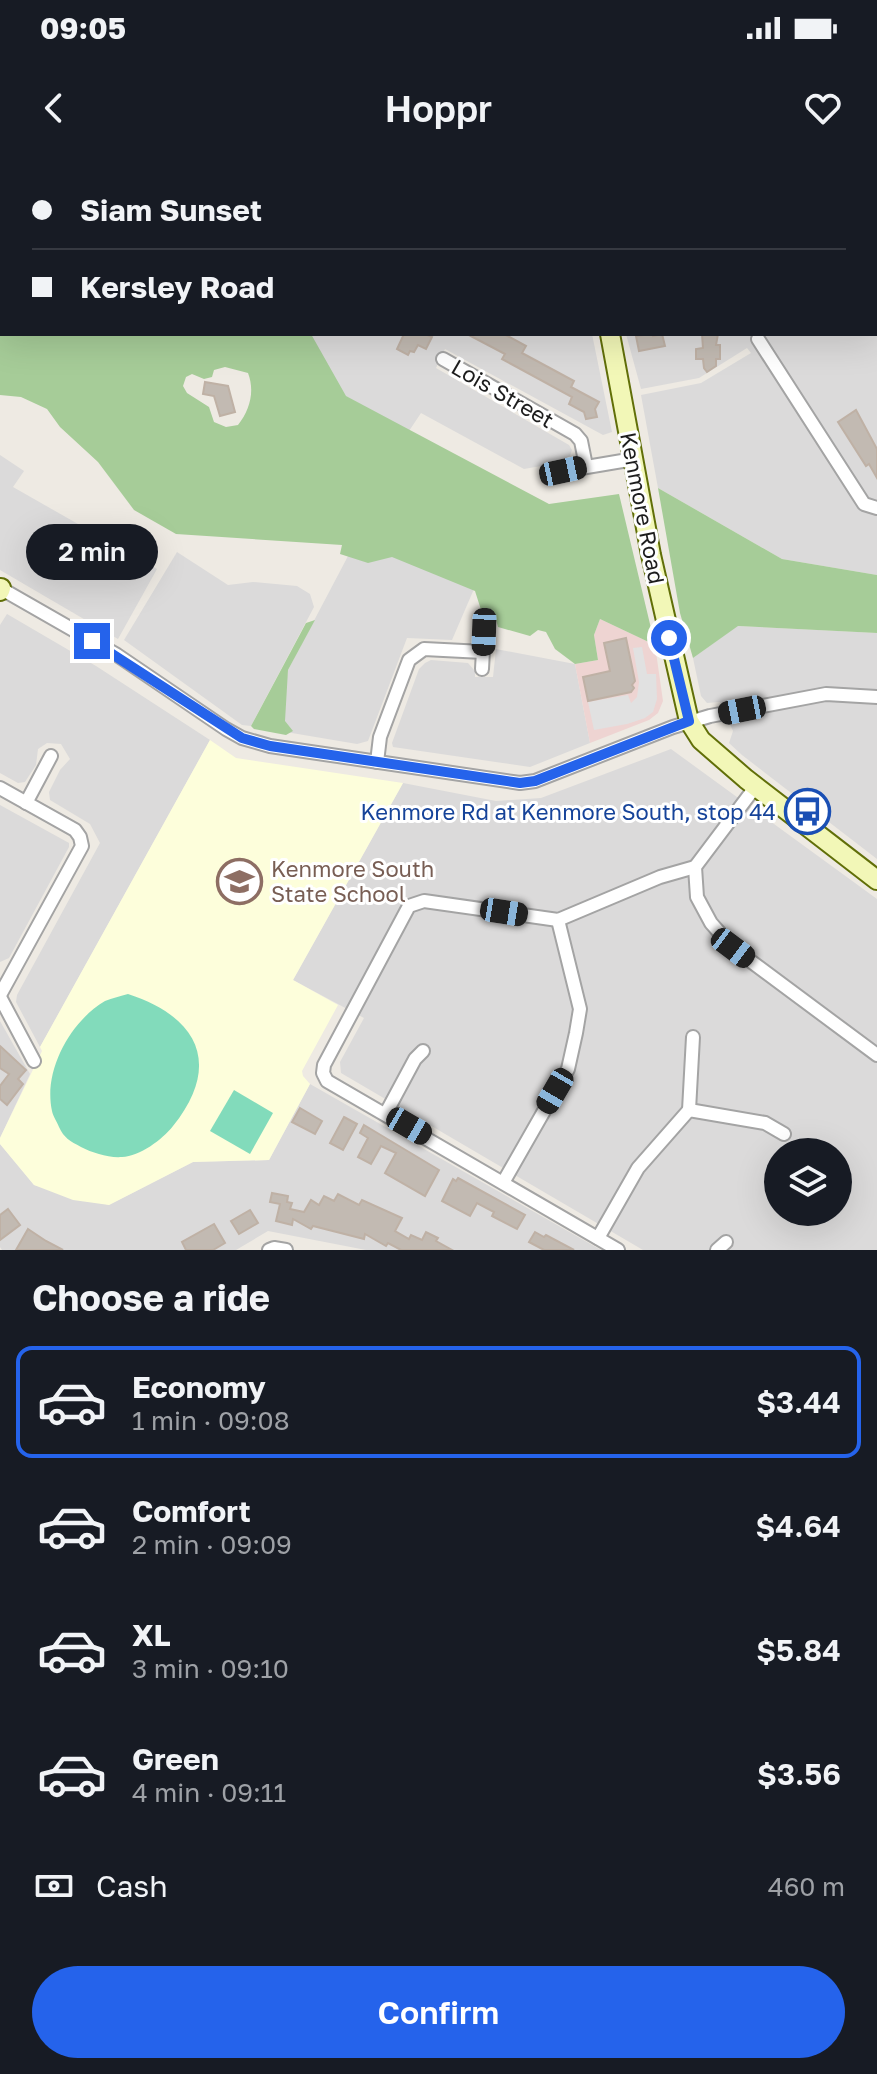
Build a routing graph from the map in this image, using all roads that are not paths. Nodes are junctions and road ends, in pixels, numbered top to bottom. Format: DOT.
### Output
graph roads {
  1 [pos="610,336"];
  2 [pos="758,339"];
  3 [pos="443,359"];
  4 [pos="634,459"];
  5 [pos="586,466"];
  6 [pos="563,471"];
  7 [pos="877,508"];
  8 [pos="0,589"];
  9 [pos="484,632"];
  10 [pos="483,652"];
  11 [pos="482,669"];
  12 [pos="877,697"];
  13 [pos="689,721"];
  14 [pos="51,756"];
  15 [pos="377,762"];
  16 [pos="756,786"];
  17 [pos="0,788"];
  18 [pos="26,803"];
  19 [pos="695,867"];
  20 [pos="877,880"];
  21 [pos="558,920"];
  22 [pos="0,996"];
  23 [pos="693,1037"];
  24 [pos="423,1051"];
  25 [pos="877,1055"];
  26 [pos="34,1061"];
  27 [pos="689,1110"];
  28 [pos="386,1113"];
  29 [pos="784,1134"];
  30 [pos="504,1181"];
  31 [pos="598,1238"];
  32 [pos="269,1250"];
  33 [pos="286,1250"];
  34 [pos="618,1250"];
  1 -- 4 [label="street, Kenmore Road"];
  2 -- 7 [label="street"];
  3 -- 5 [label="street, Lois Street"];
  4 -- 5 [label="street"];
  4 -- 13 [label="street, Kenmore Road"];
  5 -- 6 [label="street"];
  8 -- 15 [label="street"];
  9 -- 10 [label="street"];
  10 -- 11 [label="street"];
  10 -- 15 [label="street"];
  12 -- 13 [label="street"];
  13 -- 15 [label="street"];
  13 -- 16 [label="street, Kenmore Road"];
  14 -- 18 [label="street"];
  16 -- 19 [label="street"];
  16 -- 20 [label="street, Kenmore Road"];
  17 -- 18 [label="street"];
  18 -- 22 [label="street"];
  19 -- 21 [label="street"];
  19 -- 25 [label="street"];
  21 -- 28 [label="street"];
  21 -- 30 [label="street"];
  22 -- 26 [label="street"];
  23 -- 27 [label="street"];
  24 -- 28 [label="street"];
  27 -- 29 [label="street"];
  27 -- 31 [label="street"];
  28 -- 30 [label="street"];
  30 -- 31 [label="street"];
  31 -- 34 [label="street"];
  32 -- 33 [label="street"];
}
